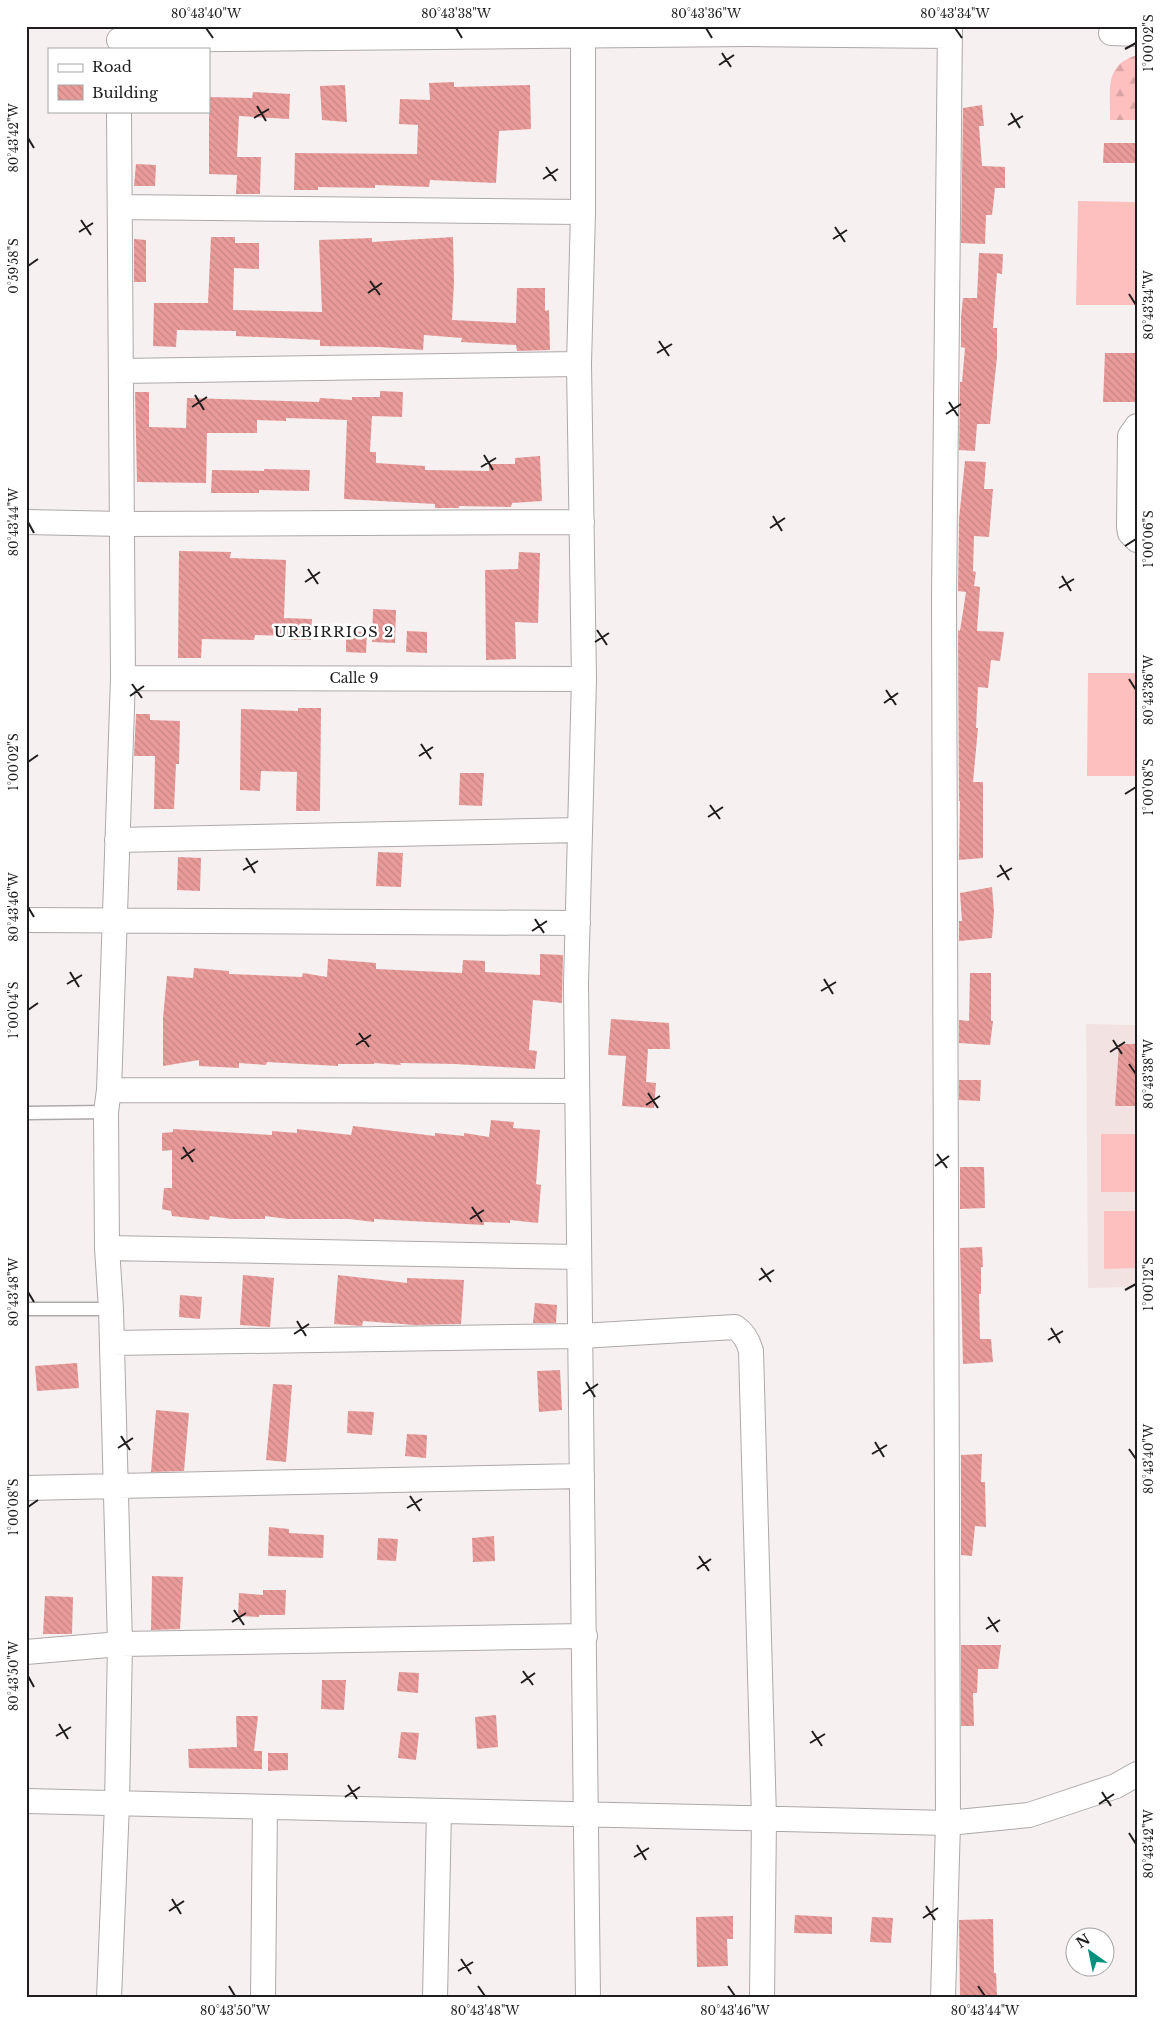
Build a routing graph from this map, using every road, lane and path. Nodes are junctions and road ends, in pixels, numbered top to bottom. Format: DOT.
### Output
graph roads {
  1 [pos="748,30"];
  2 [pos="950,31"];
  3 [pos="583,32"];
  4 [pos="1111,34"];
  5 [pos="1137,34"];
  6 [pos="119,38"];
  7 [pos="120,112"];
  8 [pos="120,207"];
  9 [pos="583,212"];
  10 [pos="579,364"];
  11 [pos="121,371"];
  12 [pos="1137,426"];
  13 [pos="26,522"];
  14 [pos="582,522"];
  15 [pos="123,524"];
  16 [pos="1137,540"];
  17 [pos="123,678"];
  18 [pos="584,679"];
  19 [pos="579,830"];
  20 [pos="117,840"];
  21 [pos="26,920"];
  22 [pos="114,920"];
  23 [pos="578,923"];
  24 [pos="577,1091"];
  25 [pos="107,1101"];
  26 [pos="26,1113"];
  27 [pos="106,1248"];
  28 [pos="580,1257"];
  29 [pos="26,1309"];
  30 [pos="111,1309"];
  31 [pos="581,1336"];
  32 [pos="112,1343"];
  33 [pos="582,1476"];
  34 [pos="115,1486"];
  35 [pos="26,1488"];
  36 [pos="585,1636"];
  37 [pos="120,1644"];
  38 [pos="26,1652"];
  39 [pos="1137,1774"];
  40 [pos="26,1801"];
  41 [pos="117,1804"];
  42 [pos="265,1808"];
  43 [pos="439,1812"];
  44 [pos="587,1815"];
  45 [pos="764,1818"];
  46 [pos="948,1823"];
  47 [pos="109,1998"];
  48 [pos="263,1998"];
  49 [pos="435,1998"];
  50 [pos="588,1998"];
  51 [pos="762,1998"];
  52 [pos="943,1998"];
  1 -- 2 [label="street"];
  1 -- 3 [label="street"];
  2 -- 46 [label="street"];
  3 -- 6 [label="street"];
  3 -- 9 [label="street"];
  4 -- 5 [label="street"];
  7 -- 8 [label="street"];
  8 -- 9 [label="street"];
  8 -- 11 [label="street"];
  9 -- 10 [label="street"];
  10 -- 11 [label="street"];
  10 -- 14 [label="street"];
  11 -- 15 [label="street"];
  12 -- 16 [label="street"];
  13 -- 15 [label="street"];
  14 -- 15 [label="street"];
  14 -- 18 [label="street"];
  15 -- 17 [label="street"];
  17 -- 18 [label="street, Calle 9"];
  17 -- 20 [label="street"];
  18 -- 19 [label="street"];
  19 -- 20 [label="street"];
  19 -- 23 [label="street"];
  20 -- 22 [label="street"];
  21 -- 22 [label="street"];
  22 -- 23 [label="street"];
  22 -- 25 [label="street"];
  23 -- 24 [label="street"];
  24 -- 25 [label="street"];
  24 -- 28 [label="street"];
  25 -- 26 [label="lane"];
  25 -- 27 [label="street"];
  27 -- 28 [label="street"];
  27 -- 30 [label="street"];
  28 -- 31 [label="street"];
  29 -- 30 [label="lane"];
  30 -- 32 [label="street"];
  31 -- 32 [label="street"];
  31 -- 33 [label="street"];
  31 -- 45 [label="street"];
  32 -- 34 [label="street"];
  33 -- 34 [label="street"];
  33 -- 36 [label="street"];
  34 -- 35 [label="street"];
  34 -- 37 [label="street"];
  36 -- 37 [label="street"];
  36 -- 44 [label="street"];
  37 -- 38 [label="street"];
  37 -- 41 [label="street"];
  39 -- 46 [label="street"];
  40 -- 41 [label="street"];
  41 -- 42 [label="street"];
  41 -- 47 [label="street"];
  42 -- 43 [label="street"];
  42 -- 48 [label="street"];
  43 -- 44 [label="street"];
  43 -- 49 [label="street"];
  44 -- 45 [label="street"];
  44 -- 50 [label="street"];
  45 -- 46 [label="street"];
  45 -- 51 [label="street"];
  46 -- 52 [label="street"];
}
